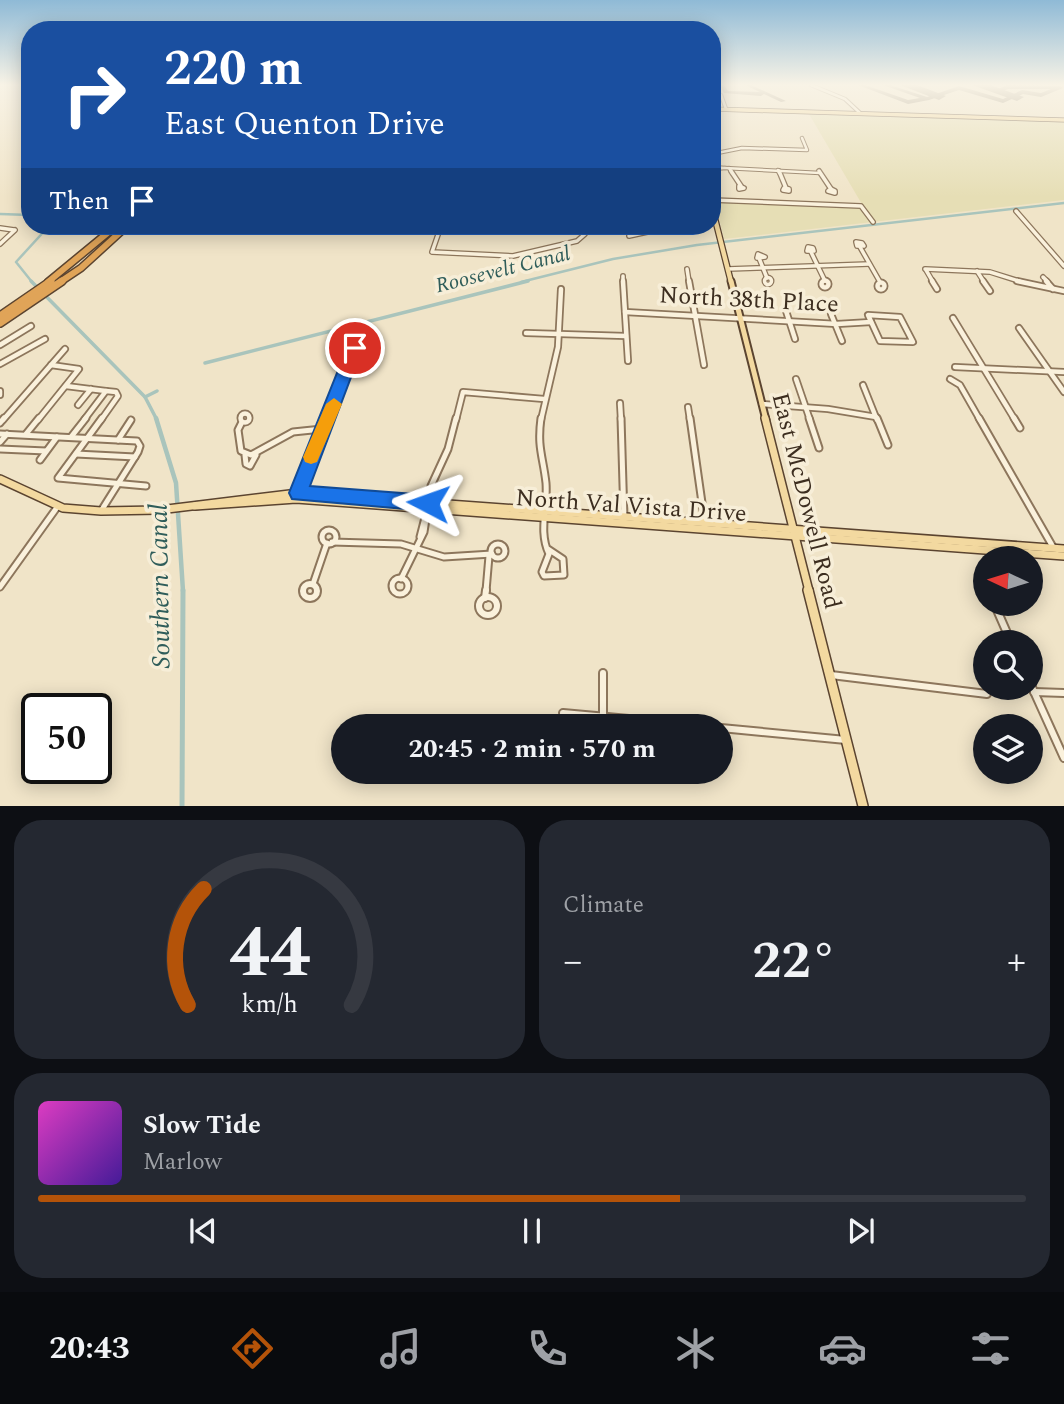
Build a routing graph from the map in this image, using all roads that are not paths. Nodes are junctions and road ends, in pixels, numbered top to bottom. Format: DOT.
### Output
graph roads {
  1 [pos="802,138"];
  2 [pos="721,152"];
  3 [pos="721,168"];
  4 [pos="727,168"];
  5 [pos="778,170"];
  6 [pos="741,186"];
  7 [pos="786,188"];
  8 [pos="831,190"];
  9 [pos="721,200"];
  10 [pos="1016,211"];
  11 [pos="873,222"];
  12 [pos="0,228"];
  13 [pos="105,235"];
  14 [pos="116,235"];
  15 [pos="437,235"];
  16 [pos="584,235"];
  17 [pos="634,235"];
  18 [pos="719,235"];
  19 [pos="629,236"];
  20 [pos="0,244"];
  21 [pos="860,247"];
  22 [pos="811,252"];
  23 [pos="759,258"];
  24 [pos="869,264"];
  25 [pos="1064,265"];
  26 [pos="818,267"];
  27 [pos="727,268"];
  28 [pos="762,268"];
  29 [pos="687,269"];
  30 [pos="977,271"];
  31 [pos="623,276"];
  32 [pos="1043,277"];
  33 [pos="767,278"];
  34 [pos="825,281"];
  35 [pos="880,283"];
  36 [pos="561,289"];
  37 [pos="937,289"];
  38 [pos="990,290"];
  39 [pos="1054,290"];
  40 [pos="1064,291"];
  41 [pos="37,299"];
  42 [pos="18,305"];
  43 [pos="786,311"];
  44 [pos="625,312"];
  45 [pos="0,314"];
  46 [pos="831,314"];
  47 [pos="695,315"];
  48 [pos="740,317"];
  49 [pos="953,318"];
  50 [pos="789,319"];
  51 [pos="872,322"];
  52 [pos="835,324"];
  53 [pos="1,325"];
  54 [pos="31,326"];
  55 [pos="362,327"];
  56 [pos="1019,328"];
  57 [pos="526,333"];
  58 [pos="559,333"];
  59 [pos="626,336"];
  60 [pos="795,338"];
  61 [pos="46,340"];
  62 [pos="842,341"];
  63 [pos="0,345"];
  64 [pos="65,349"];
  65 [pos="628,361"];
  66 [pos="0,363"];
  67 [pos="51,365"];
  68 [pos="704,365"];
  69 [pos="955,367"];
  70 [pos="983,368"];
  71 [pos="1050,371"];
  72 [pos="1064,372"];
  73 [pos="796,379"];
  74 [pos="950,379"];
  75 [pos="65,386"];
  76 [pos="863,386"];
  77 [pos="92,388"];
  78 [pos="106,391"];
  79 [pos="1064,392"];
  80 [pos="544,399"];
  81 [pos="620,403"];
  82 [pos="762,404"];
  83 [pos="78,405"];
  84 [pos="688,407"];
  85 [pos="805,407"];
  86 [pos="876,417"];
  87 [pos="131,420"];
  88 [pos="242,422"];
  89 [pos="0,423"];
  90 [pos="1020,428"];
  91 [pos="322,429"];
  92 [pos="0,434"];
  93 [pos="7,434"];
  94 [pos="26,435"];
  95 [pos="58,436"];
  96 [pos="71,437"];
  97 [pos="87,438"];
  98 [pos="117,440"];
  99 [pos="0,442"];
  100 [pos="888,445"];
  101 [pos="819,448"];
  102 [pos="0,449"];
  103 [pos="46,451"];
  104 [pos="75,454"];
  105 [pos="245,455"];
  106 [pos="256,455"];
  107 [pos="135,457"];
  108 [pos="40,460"];
  109 [pos="0,479"];
  110 [pos="118,484"];
  111 [pos="146,486"];
  112 [pos="297,496"];
  113 [pos="58,506"];
  114 [pos="428,506"];
  115 [pos="102,510"];
  116 [pos="546,515"];
  117 [pos="624,521"];
  118 [pos="706,527"];
  119 [pos="794,533"];
  120 [pos="956,545"];
  121 [pos="998,546"];
  122 [pos="416,547"];
  123 [pos="973,547"];
  124 [pos="1064,549"];
  125 [pos="548,550"];
  126 [pos="1059,553"];
  127 [pos="1043,555"];
  128 [pos="401,579"];
  129 [pos="313,584"];
  130 [pos="0,587"];
  131 [pos="485,598"];
  132 [pos="603,673"];
  133 [pos="831,675"];
  134 [pos="1043,690"];
  135 [pos="973,692"];
  136 [pos="1064,693"];
  137 [pos="1037,700"];
  138 [pos="563,713"];
  139 [pos="576,714"];
  140 [pos="603,714"];
  141 [pos="733,729"];
  142 [pos="847,740"];
  143 [pos="1064,758"];
  144 [pos="863,806"];
  1 -- 2 [label="street"];
  3 -- 4 [label="street"];
  4 -- 5 [label="street"];
  4 -- 6 [label="street"];
  5 -- 7 [label="street"];
  5 -- 8 [label="street"];
  9 -- 11 [label="street"];
  10 -- 25 [label="street"];
  12 -- 20 [label="street"];
  13 -- 42 [label="highway"];
  14 -- 41 [label="highway"];
  15 -- 16 [label="street"];
  17 -- 19 [label="street"];
  18 -- 27 [label="main road, East McDowell Road"];
  21 -- 24 [label="street"];
  22 -- 26 [label="street"];
  23 -- 28 [label="street"];
  24 -- 26 [label="street"];
  24 -- 35 [label="street"];
  26 -- 28 [label="street"];
  26 -- 34 [label="street"];
  27 -- 28 [label="street"];
  27 -- 48 [label="main road, East McDowell Road"];
  28 -- 33 [label="street"];
  29 -- 47 [label="street"];
  30 -- 37 [label="street"];
  30 -- 38 [label="street"];
  30 -- 39 [label="street"];
  31 -- 44 [label="street"];
  32 -- 39 [label="street"];
  36 -- 58 [label="street"];
  39 -- 40 [label="street"];
  41 -- 42 [label="highway"];
  41 -- 53 [label="highway"];
  42 -- 45 [label="highway"];
  42 -- 53 [label="highway"];
  43 -- 50 [label="street"];
  44 -- 47 [label="street, North 38th Place"];
  44 -- 59 [label="street"];
  46 -- 52 [label="street"];
  47 -- 48 [label="street, North 38th Place"];
  47 -- 68 [label="street"];
  48 -- 50 [label="street, North 38th Place"];
  48 -- 82 [label="main road, East McDowell Road"];
  49 -- 70 [label="street"];
  50 -- 52 [label="street, North 38th Place"];
  50 -- 60 [label="street"];
  51 -- 51 [label="street, North 38th Place"];
  51 -- 52 [label="street, North 38th Place"];
  52 -- 62 [label="street"];
  54 -- 63 [label="street"];
  55 -- 91 [label="street"];
  56 -- 71 [label="street"];
  57 -- 58 [label="street"];
  58 -- 59 [label="street"];
  58 -- 80 [label="street"];
  59 -- 65 [label="street"];
  61 -- 66 [label="street"];
  64 -- 67 [label="street"];
  67 -- 75 [label="street"];
  67 -- 89 [label="street"];
  69 -- 70 [label="street"];
  70 -- 71 [label="street"];
  70 -- 90 [label="street"];
  71 -- 72 [label="street"];
  71 -- 79 [label="street"];
  73 -- 85 [label="street"];
  74 -- 126 [label="street"];
  75 -- 77 [label="street"];
  75 -- 94 [label="street"];
  76 -- 86 [label="street"];
  77 -- 78 [label="street"];
  77 -- 83 [label="street"];
  78 -- 96 [label="street"];
  78 -- 97 [label="street"];
  80 -- 114 [label="street"];
  80 -- 116 [label="street"];
  81 -- 117 [label="street"];
  82 -- 85 [label="street"];
  82 -- 119 [label="main road, East McDowell Road"];
  84 -- 118 [label="street"];
  85 -- 86 [label="street"];
  85 -- 101 [label="street"];
  86 -- 100 [label="street"];
  87 -- 98 [label="street"];
  88 -- 105 [label="street"];
  91 -- 106 [label="street"];
  91 -- 112 [label="street"];
  92 -- 93 [label="street"];
  93 -- 94 [label="street"];
  93 -- 99 [label="street"];
  94 -- 95 [label="street"];
  95 -- 96 [label="street"];
  95 -- 103 [label="street"];
  96 -- 97 [label="street"];
  97 -- 98 [label="street"];
  97 -- 104 [label="street"];
  98 -- 107 [label="street"];
  102 -- 103 [label="street"];
  103 -- 108 [label="street"];
  104 -- 107 [label="street"];
  104 -- 110 [label="street"];
  105 -- 106 [label="street"];
  105 -- 106 [label="street"];
  107 -- 110 [label="street"];
  109 -- 113 [label="main road, North Val Vista Drive"];
  110 -- 111 [label="street"];
  110 -- 115 [label="street"];
  112 -- 114 [label="main road, North Val Vista Drive"];
  112 -- 115 [label="main road, North Val Vista Drive"];
  113 -- 115 [label="main road, North Val Vista Drive"];
  113 -- 130 [label="street"];
  114 -- 116 [label="main road, North Val Vista Drive"];
  114 -- 122 [label="street"];
  116 -- 117 [label="main road, North Val Vista Drive"];
  116 -- 125 [label="street"];
  117 -- 118 [label="main road, North Val Vista Drive"];
  118 -- 119 [label="main road, North Val Vista Drive"];
  119 -- 120 [label="main road, North Val Vista Drive"];
  119 -- 133 [label="main road, East McDowell Road"];
  120 -- 121 [label="main road, North Val Vista Drive"];
  120 -- 123 [label="main road, North Val Vista Drive"];
  122 -- 128 [label="street"];
  122 -- 129 [label="street"];
  122 -- 131 [label="street"];
  124 -- 126 [label="main road, North Val Vista Drive"];
  125 -- 125 [label="street"];
  126 -- 127 [label="main road, North Val Vista Drive"];
  132 -- 140 [label="street"];
  133 -- 135 [label="street"];
  133 -- 142 [label="main road, East McDowell Road"];
  134 -- 136 [label="street"];
  137 -- 143 [label="street"];
  138 -- 139 [label="street"];
  141 -- 142 [label="street"];
  142 -- 144 [label="main road, East McDowell Road"];
}
